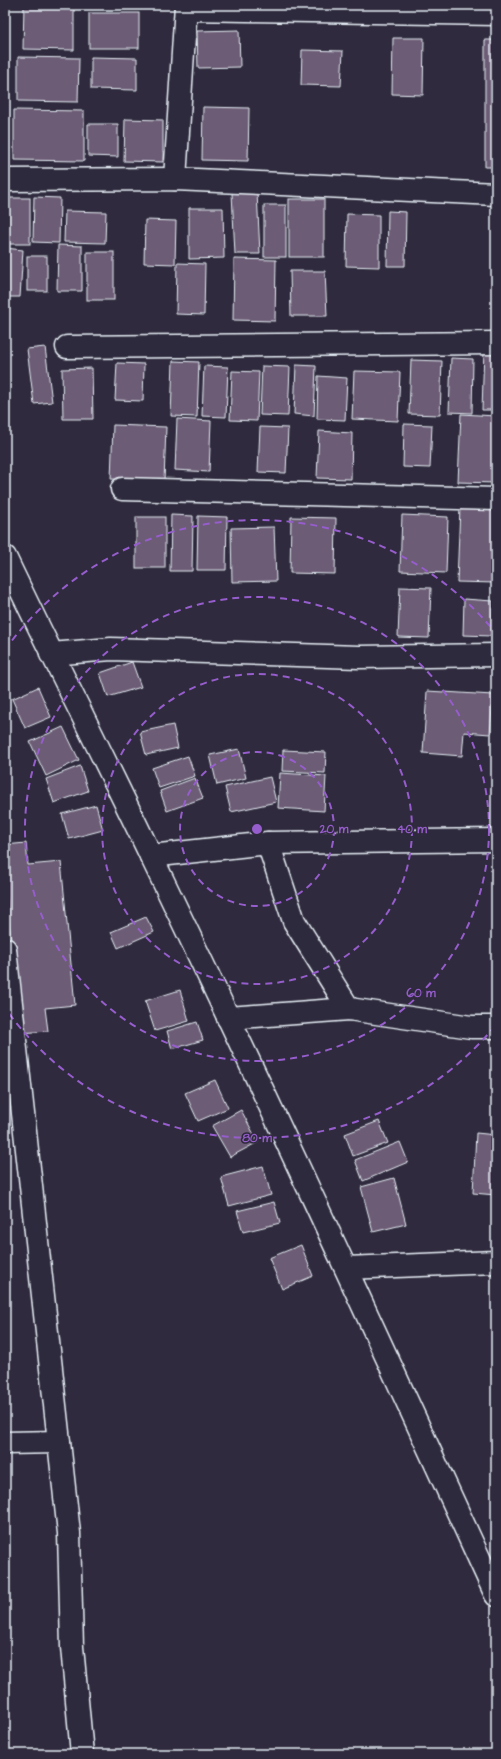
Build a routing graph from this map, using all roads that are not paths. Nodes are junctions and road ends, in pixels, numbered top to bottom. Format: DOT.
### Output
graph roads {
  1 [pos="186,7"];
  2 [pos="496,14"];
  3 [pos="175,179"];
  4 [pos="5,180"];
  5 [pos="496,194"];
  6 [pos="496,344"];
  7 [pos="67,347"];
  8 [pos="122,489"];
  9 [pos="496,498"];
  10 [pos="5,557"];
  11 [pos="51,654"];
  12 [pos="496,655"];
  13 [pos="496,840"];
  14 [pos="268,843"];
  15 [pos="151,856"];
  16 [pos="5,949"];
  17 [pos="349,1009"];
  18 [pos="228,1018"];
  19 [pos="496,1027"];
  20 [pos="496,1262"];
  21 [pos="346,1268"];
  22 [pos="59,1442"];
  23 [pos="5,1443"];
  24 [pos="496,1595"];
  25 [pos="82,1754"];
  1 -- 2 [label="street"];
  1 -- 3 [label="street"];
  3 -- 4 [label="street"];
  3 -- 5 [label="street"];
  6 -- 7 [label="street"];
  8 -- 9 [label="street"];
  10 -- 11 [label="street"];
  11 -- 12 [label="street"];
  11 -- 15 [label="street"];
  13 -- 14 [label="street"];
  14 -- 15 [label="street"];
  14 -- 17 [label="street"];
  15 -- 18 [label="street"];
  16 -- 22 [label="street"];
  17 -- 18 [label="street"];
  17 -- 19 [label="street"];
  18 -- 21 [label="street"];
  20 -- 21 [label="street"];
  21 -- 24 [label="street"];
  22 -- 23 [label="street"];
  22 -- 25 [label="street"];
}
